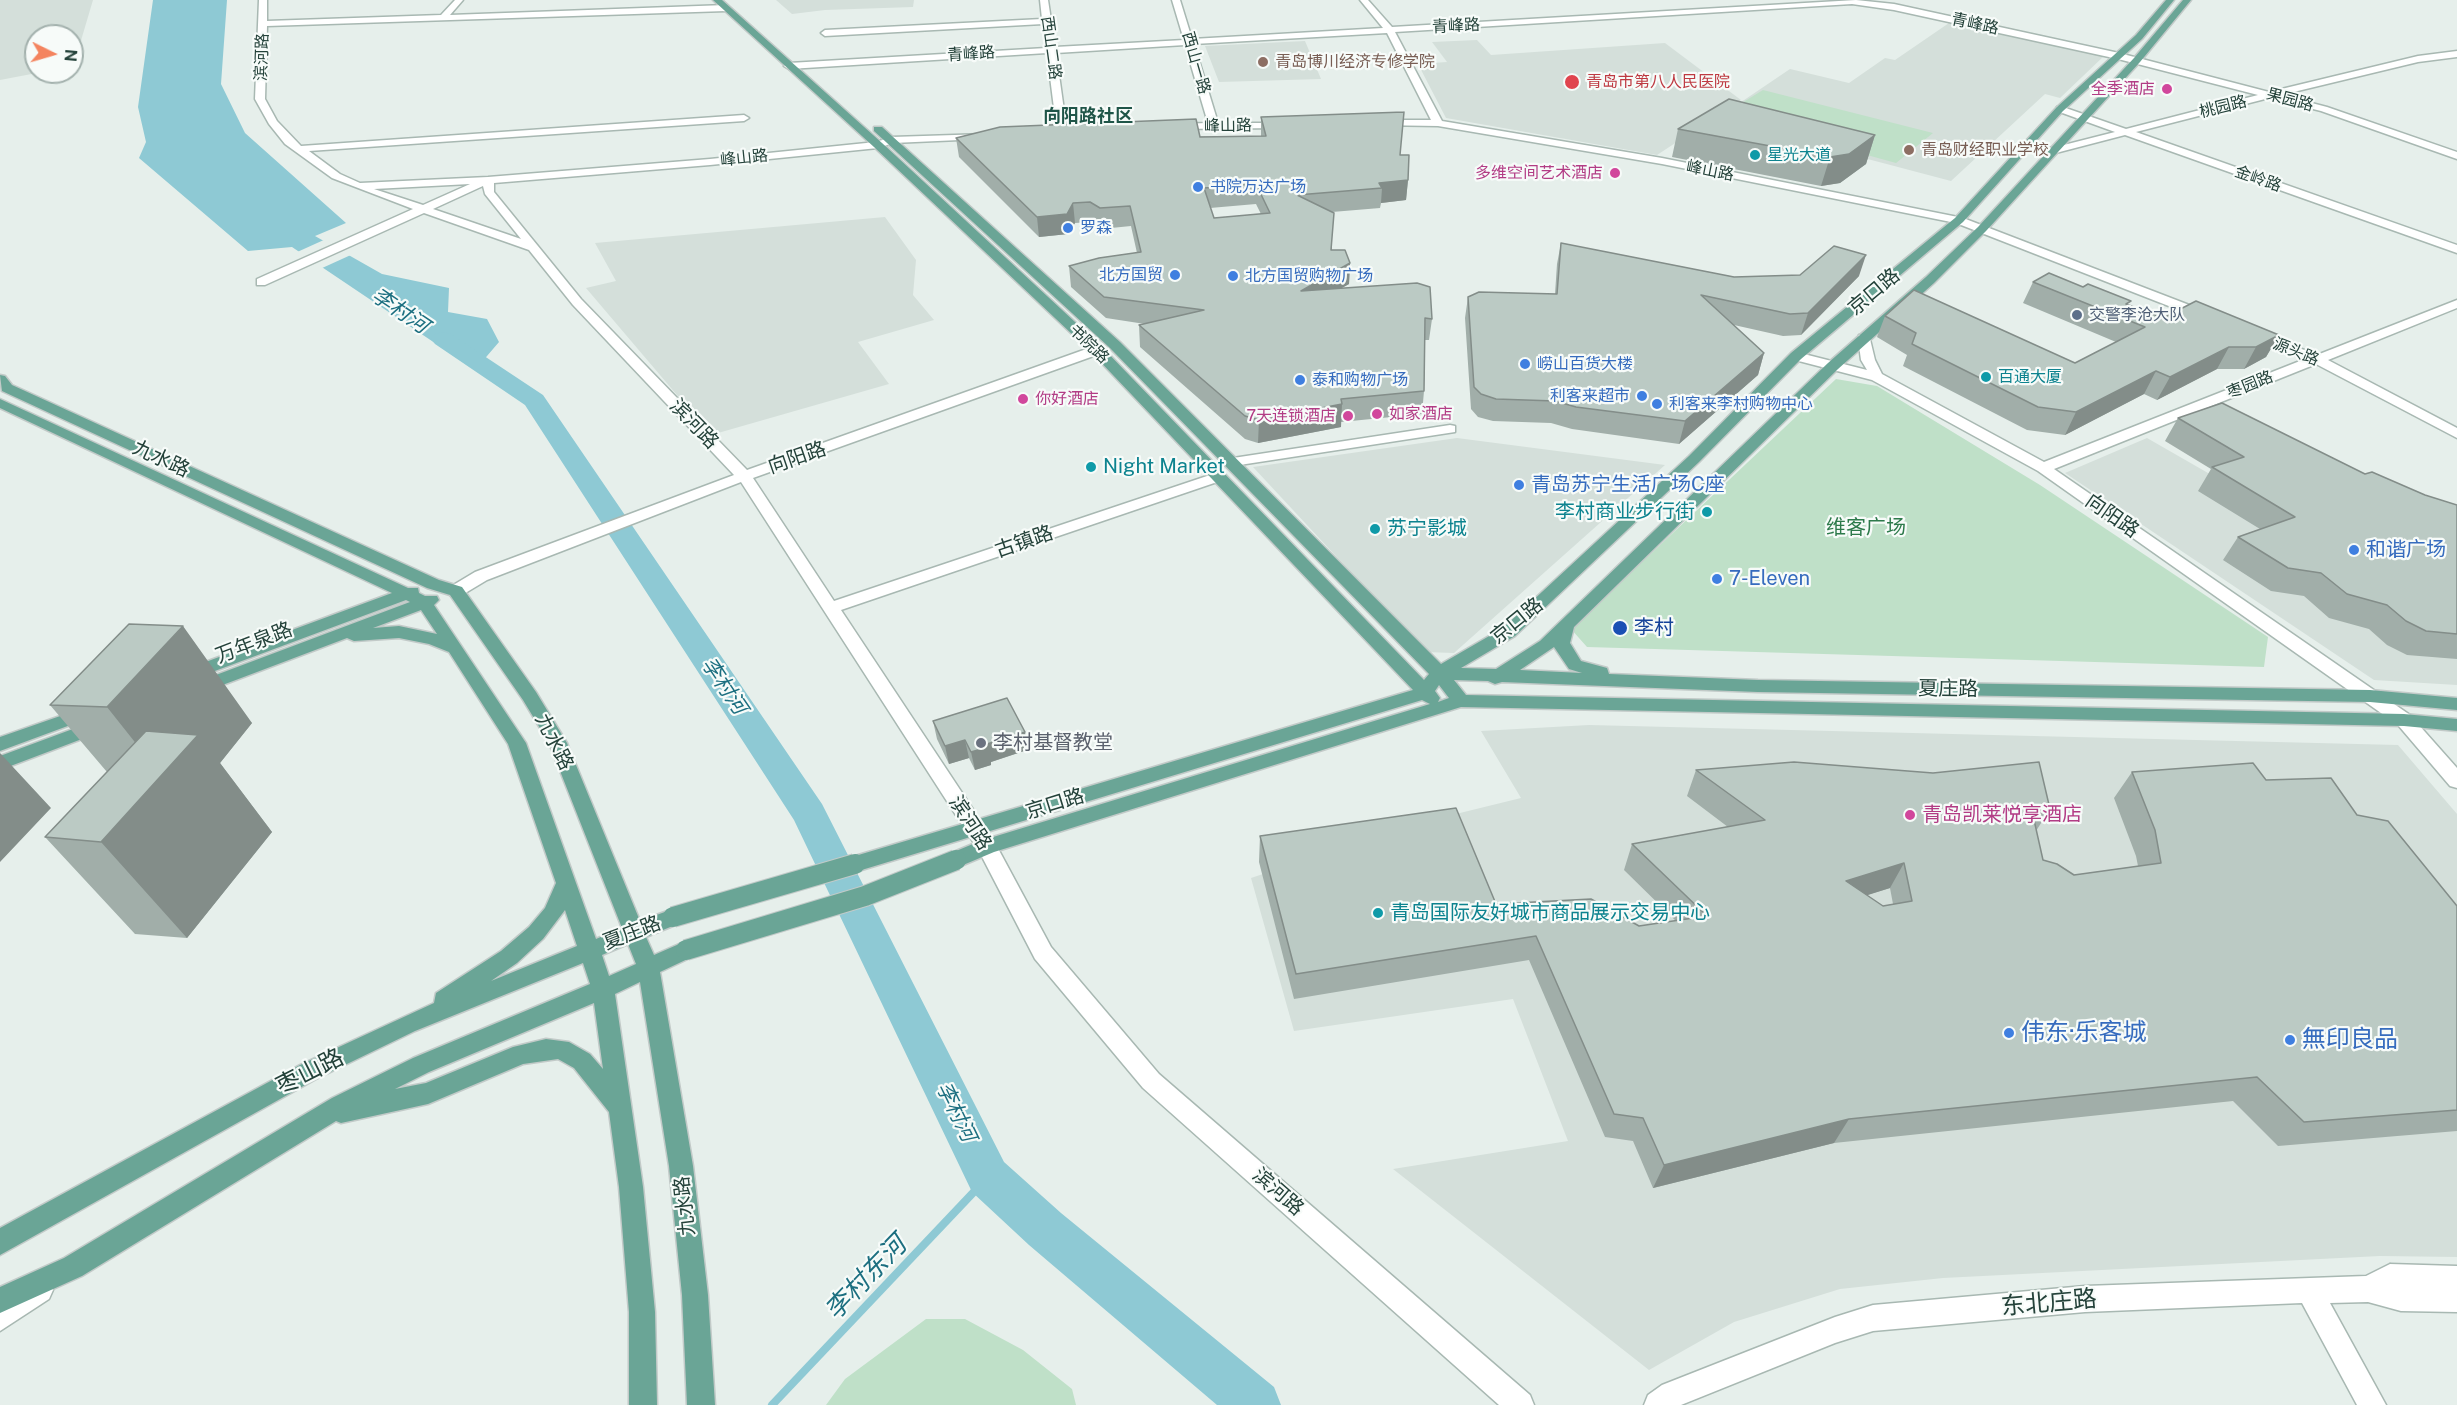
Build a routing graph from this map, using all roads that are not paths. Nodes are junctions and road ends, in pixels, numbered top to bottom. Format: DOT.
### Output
graph roads {
  1 [pos="263,0"];
  2 [pos="459,0"];
  3 [pos="717,0"];
  4 [pos="1044,0"];
  5 [pos="1176,0"];
  6 [pos="1364,0"];
  7 [pos="1729,0"];
  8 [pos="2170,0"];
  9 [pos="2187,0"];
  10 [pos="729,4"];
  11 [pos="1738,7"];
  12 [pos="444,17"];
  13 [pos="1047,21"];
  14 [pos="263,24"];
  15 [pos="1389,29"];
  16 [pos="825,33"];
  17 [pos="1190,40"];
  18 [pos="1052,49"];
  19 [pos="789,51"];
  20 [pos="2457,54"];
  21 [pos="2119,56"];
  22 [pos="2137,60"];
  23 [pos="797,63"];
  24 [pos="2269,95"];
  25 [pos="2060,109"];
  26 [pos="2083,117"];
  27 [pos="744,118"];
  28 [pos="1367,123"];
  29 [pos="1438,123"];
  30 [pos="1297,124"];
  31 [pos="1214,126"];
  32 [pos="1167,128"];
  33 [pos="1074,132"];
  34 [pos="2123,132"];
  35 [pos="994,136"];
  36 [pos="892,140"];
  37 [pos="878,145"];
  38 [pos="2025,146"];
  39 [pos="298,149"];
  40 [pos="2052,152"];
  41 [pos="2457,156"];
  42 [pos="488,180"];
  43 [pos="358,186"];
  44 [pos="383,186"];
  45 [pos="422,209"];
  46 [pos="1959,220"];
  47 [pos="1982,229"];
  48 [pos="533,247"];
  49 [pos="2457,249"];
  50 [pos="261,282"];
  51 [pos="2457,304"];
  52 [pos="2216,320"];
  53 [pos="2238,328"];
  54 [pos="1864,338"];
  55 [pos="1115,345"];
  56 [pos="1097,350"];
  57 [pos="1797,356"];
  58 [pos="2316,359"];
  59 [pos="1833,366"];
  60 [pos="1877,377"];
  61 [pos="0,379"];
  62 [pos="0,403"];
  63 [pos="1450,429"];
  64 [pos="2457,434"];
  65 [pos="1233,462"];
  66 [pos="2043,468"];
  67 [pos="744,476"];
  68 [pos="1218,477"];
  69 [pos="481,576"];
  70 [pos="433,584"];
  71 [pos="456,591"];
  72 [pos="406,594"];
  73 [pos="424,603"];
  74 [pos="830,608"];
  75 [pos="1566,626"];
  76 [pos="322,640"];
  77 [pos="455,648"];
  78 [pos="1439,673"];
  79 [pos="1497,676"];
  80 [pos="1647,682"];
  81 [pos="1424,693"];
  82 [pos="2370,696"];
  83 [pos="1452,704"];
  84 [pos="2457,704"];
  85 [pos="2404,720"];
  86 [pos="2457,725"];
  87 [pos="0,744"];
  88 [pos="0,762"];
  89 [pos="2457,781"];
  90 [pos="975,829"];
  91 [pos="987,846"];
  92 [pos="566,882"];
  93 [pos="673,917"];
  94 [pos="634,931"];
  95 [pos="590,948"];
  96 [pos="686,950"];
  97 [pos="648,967"];
  98 [pos="603,989"];
  99 [pos="407,1024"];
  100 [pos="620,1108"];
  101 [pos="319,1117"];
  102 [pos="41,1219"];
  103 [pos="0,1230"];
  104 [pos="0,1242"];
  105 [pos="73,1267"];
  106 [pos="2457,1278"];
  107 [pos="2368,1288"];
  108 [pos="2309,1290"];
  109 [pos="2457,1299"];
  110 [pos="0,1300"];
  111 [pos="0,1318"];
  112 [pos="643,1405"];
  113 [pos="701,1405"];
  114 [pos="1520,1405"];
  115 [pos="1658,1405"];
  116 [pos="2372,1405"];
  1 -- 14 [label="street, 滨河路"];
  2 -- 12 [label="street"];
  3 -- 10 [label="main road, 书院路"];
  4 -- 13 [label="street, 西山二路"];
  5 -- 17 [label="street, 西山一路"];
  6 -- 15 [label="street"];
  7 -- 11 [label="street"];
  8 -- 21 [label="main road, 京口路"];
  9 -- 22 [label="main road, 京口路"];
  10 -- 12 [label="street"];
  10 -- 19 [label="main road, 书院路"];
  10 -- 23 [label="main road, 书院路"];
  11 -- 15 [label="street, 青峰路"];
  11 -- 21 [label="street, 青峰路"];
  12 -- 14 [label="street"];
  13 -- 16 [label="street"];
  13 -- 18 [label="street, 西山二路"];
  14 -- 39 [label="street, 滨河路"];
  15 -- 17 [label="street, 青峰路"];
  15 -- 29 [label="street"];
  17 -- 18 [label="street, 青峰路"];
  17 -- 31 [label="street, 西山一路"];
  18 -- 23 [label="street, 青峰路"];
  18 -- 33 [label="street, 西山二路"];
  20 -- 24 [label="street, 桃园路"];
  21 -- 22 [label="street, 果园路"];
  21 -- 25 [label="main road, 京口路"];
  22 -- 24 [label="street, 果园路"];
  22 -- 26 [label="main road, 京口路"];
  23 -- 36 [label="main road, 书院路"];
  23 -- 37 [label="main road, 书院路"];
  24 -- 34 [label="street, 桃园路"];
  24 -- 41 [label="street, 果园路"];
  25 -- 26 [label="street, 金岭路"];
  25 -- 38 [label="main road, 京口路"];
  26 -- 34 [label="street, 金岭路"];
  26 -- 40 [label="main road, 京口路"];
  27 -- 39 [label="street"];
  28 -- 29 [label="street, 峰山路"];
  29 -- 46 [label="street, 峰山路"];
  30 -- 31 [label="street, 峰山路"];
  31 -- 32 [label="street, 峰山路"];
  34 -- 40 [label="street, 桃园路"];
  34 -- 49 [label="street, 金岭路"];
  35 -- 36 [label="street, 峰山路"];
  36 -- 37 [label="street, 峰山路"];
  36 -- 55 [label="main road, 书院路"];
  37 -- 42 [label="street, 峰山路"];
  37 -- 56 [label="main road, 书院路"];
  38 -- 40 [label="street, 桃园路"];
  38 -- 46 [label="main road, 京口路"];
  39 -- 43 [label="street, 滨河路"];
  40 -- 47 [label="main road, 京口路"];
  42 -- 44 [label="street, 峰山路"];
  42 -- 45 [label="street"];
  42 -- 48 [label="street, 滨河路"];
  43 -- 44 [label="street, 滨河路"];
  43 -- 45 [label="street"];
  45 -- 48 [label="street"];
  45 -- 50 [label="street"];
  46 -- 47 [label="street"];
  46 -- 57 [label="main road, 京口路"];
  47 -- 52 [label="street"];
  47 -- 54 [label="main road, 京口路"];
  48 -- 67 [label="street, 滨河路"];
  51 -- 58 [label="street, 枣园路"];
  53 -- 58 [label="street, 源头路"];
  54 -- 59 [label="main road, 京口路"];
  54 -- 60 [label="street"];
  55 -- 56 [label="main road, 向阳路"];
  55 -- 65 [label="main road, 书院路"];
  56 -- 67 [label="street, 向阳路"];
  56 -- 68 [label="main road, 书院路"];
  57 -- 59 [label="street, 向阳路"];
  57 -- 78 [label="main road, 京口路"];
  58 -- 64 [label="street, 源头路"];
  58 -- 66 [label="street, 枣园路"];
  59 -- 60 [label="street, 向阳路"];
  59 -- 75 [label="main road, 京口路"];
  60 -- 66 [label="street, 向阳路"];
  61 -- 70 [label="main road, 九水路"];
  62 -- 72 [label="main road, 九水路"];
  63 -- 65 [label="street"];
  65 -- 78 [label="main road, 书院路"];
  66 -- 82 [label="street, 向阳路"];
  67 -- 69 [label="street, 向阳路"];
  67 -- 74 [label="street, 滨河路"];
  68 -- 74 [label="street, 古镇路"];
  68 -- 81 [label="main road, 书院路"];
  69 -- 70 [label="street, 向阳路"];
  69 -- 71 [label="street, 向阳路"];
  70 -- 71 [label="main road, 九水路"];
  70 -- 72 [label="main road, 万年泉路"];
  71 -- 73 [label="main road, 万年泉路"];
  71 -- 94 [label="main road, 九水路"];
  72 -- 73 [label="main road, 九水路"];
  72 -- 76 [label="main road, 万年泉路"];
  73 -- 76 [label="main road, 万年泉路"];
  73 -- 77 [label="main road, 九水路"];
  74 -- 90 [label="street, 滨河路"];
  75 -- 79 [label="main road, 京口路"];
  75 -- 80 [label="main road"];
  76 -- 77 [label="main road"];
  77 -- 92 [label="main road, 九水路"];
  78 -- 79 [label="main road, 夏庄路"];
  78 -- 81 [label="main road, 京口路"];
  78 -- 83 [label="main road, 书院路"];
  79 -- 80 [label="main road, 夏庄路"];
  79 -- 83 [label="main road, 京口路"];
  80 -- 82 [label="main road, 夏庄路"];
  81 -- 83 [label="main road, 书院路"];
  81 -- 90 [label="main road, 京口路"];
  82 -- 84 [label="main road, 夏庄路"];
  82 -- 85 [label="street, 向阳路"];
  83 -- 85 [label="main road, 夏庄路"];
  83 -- 91 [label="main road, 京口路"];
  85 -- 86 [label="main road, 夏庄路"];
  85 -- 89 [label="street, 向阳路"];
  87 -- 88 [label="main road"];
  90 -- 91 [label="street, 滨河路"];
  90 -- 93 [label="main road, 京口路, bridge"];
  91 -- 96 [label="main road, 京口路, bridge"];
  91 -- 114 [label="street, 滨河路"];
  92 -- 95 [label="main road, 九水路"];
  92 -- 99 [label="main road"];
  93 -- 94 [label="main road, 夏庄路"];
  94 -- 95 [label="main road, 夏庄路"];
  94 -- 97 [label="main road, 九水路"];
  95 -- 98 [label="main road, 九水路"];
  95 -- 99 [label="main road, 枣山路"];
  96 -- 97 [label="main road, 夏庄路"];
  97 -- 98 [label="main road, 夏庄路"];
  97 -- 113 [label="main road, 九水路"];
  98 -- 100 [label="main road, 九水路"];
  98 -- 101 [label="main road, 枣山路"];
  99 -- 102 [label="main road, 枣山路"];
  100 -- 101 [label="main road"];
  100 -- 112 [label="main road, 九水路"];
  101 -- 105 [label="main road, 枣山路"];
  102 -- 103 [label="street, 枣山路"];
  102 -- 104 [label="main road, 枣山路"];
  105 -- 110 [label="main road, 枣山路"];
  105 -- 111 [label="street, 枣山路"];
  106 -- 107 [label="street"];
  107 -- 108 [label="street, 东北庄路"];
  107 -- 109 [label="street, 东北庄路"];
  108 -- 115 [label="street, 东北庄路"];
  108 -- 116 [label="street"];
}
